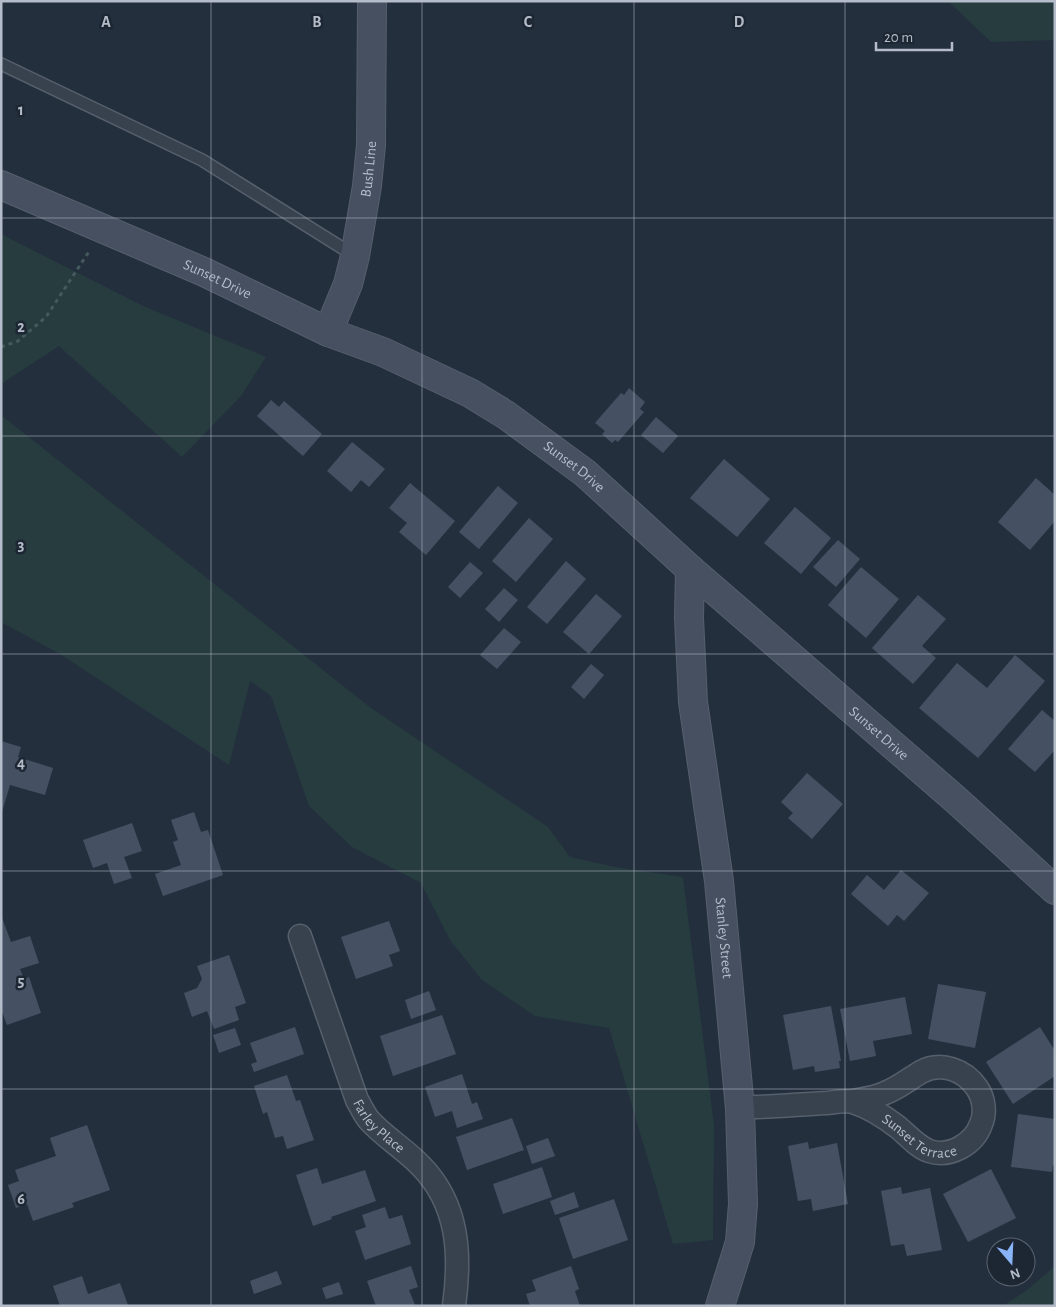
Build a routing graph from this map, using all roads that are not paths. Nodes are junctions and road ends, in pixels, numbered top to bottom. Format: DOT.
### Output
graph roads {
  1 [pos="372,1"];
  2 [pos="1,64"];
  3 [pos="1,185"];
  4 [pos="354,256"];
  5 [pos="328,332"];
  6 [pos="690,569"];
  7 [pos="1055,890"];
  8 [pos="300,936"];
  9 [pos="852,1102"];
  10 [pos="740,1109"];
  11 [pos="454,1306"];
  12 [pos="720,1306"];
  1 -- 4 [label="main road, Bush Line"];
  2 -- 4 [label="lane"];
  3 -- 5 [label="main road, Sunset Drive"];
  4 -- 5 [label="main road, Bush Line"];
  5 -- 6 [label="main road, Sunset Drive"];
  6 -- 7 [label="main road, Sunset Drive"];
  6 -- 10 [label="main road, Stanley Street"];
  8 -- 11 [label="street, Farley Place"];
  9 -- 9 [label="street, Sunset Terrace"];
  9 -- 10 [label="street, Sunset Terrace"];
  10 -- 12 [label="main road, Stanley Street"];
}
